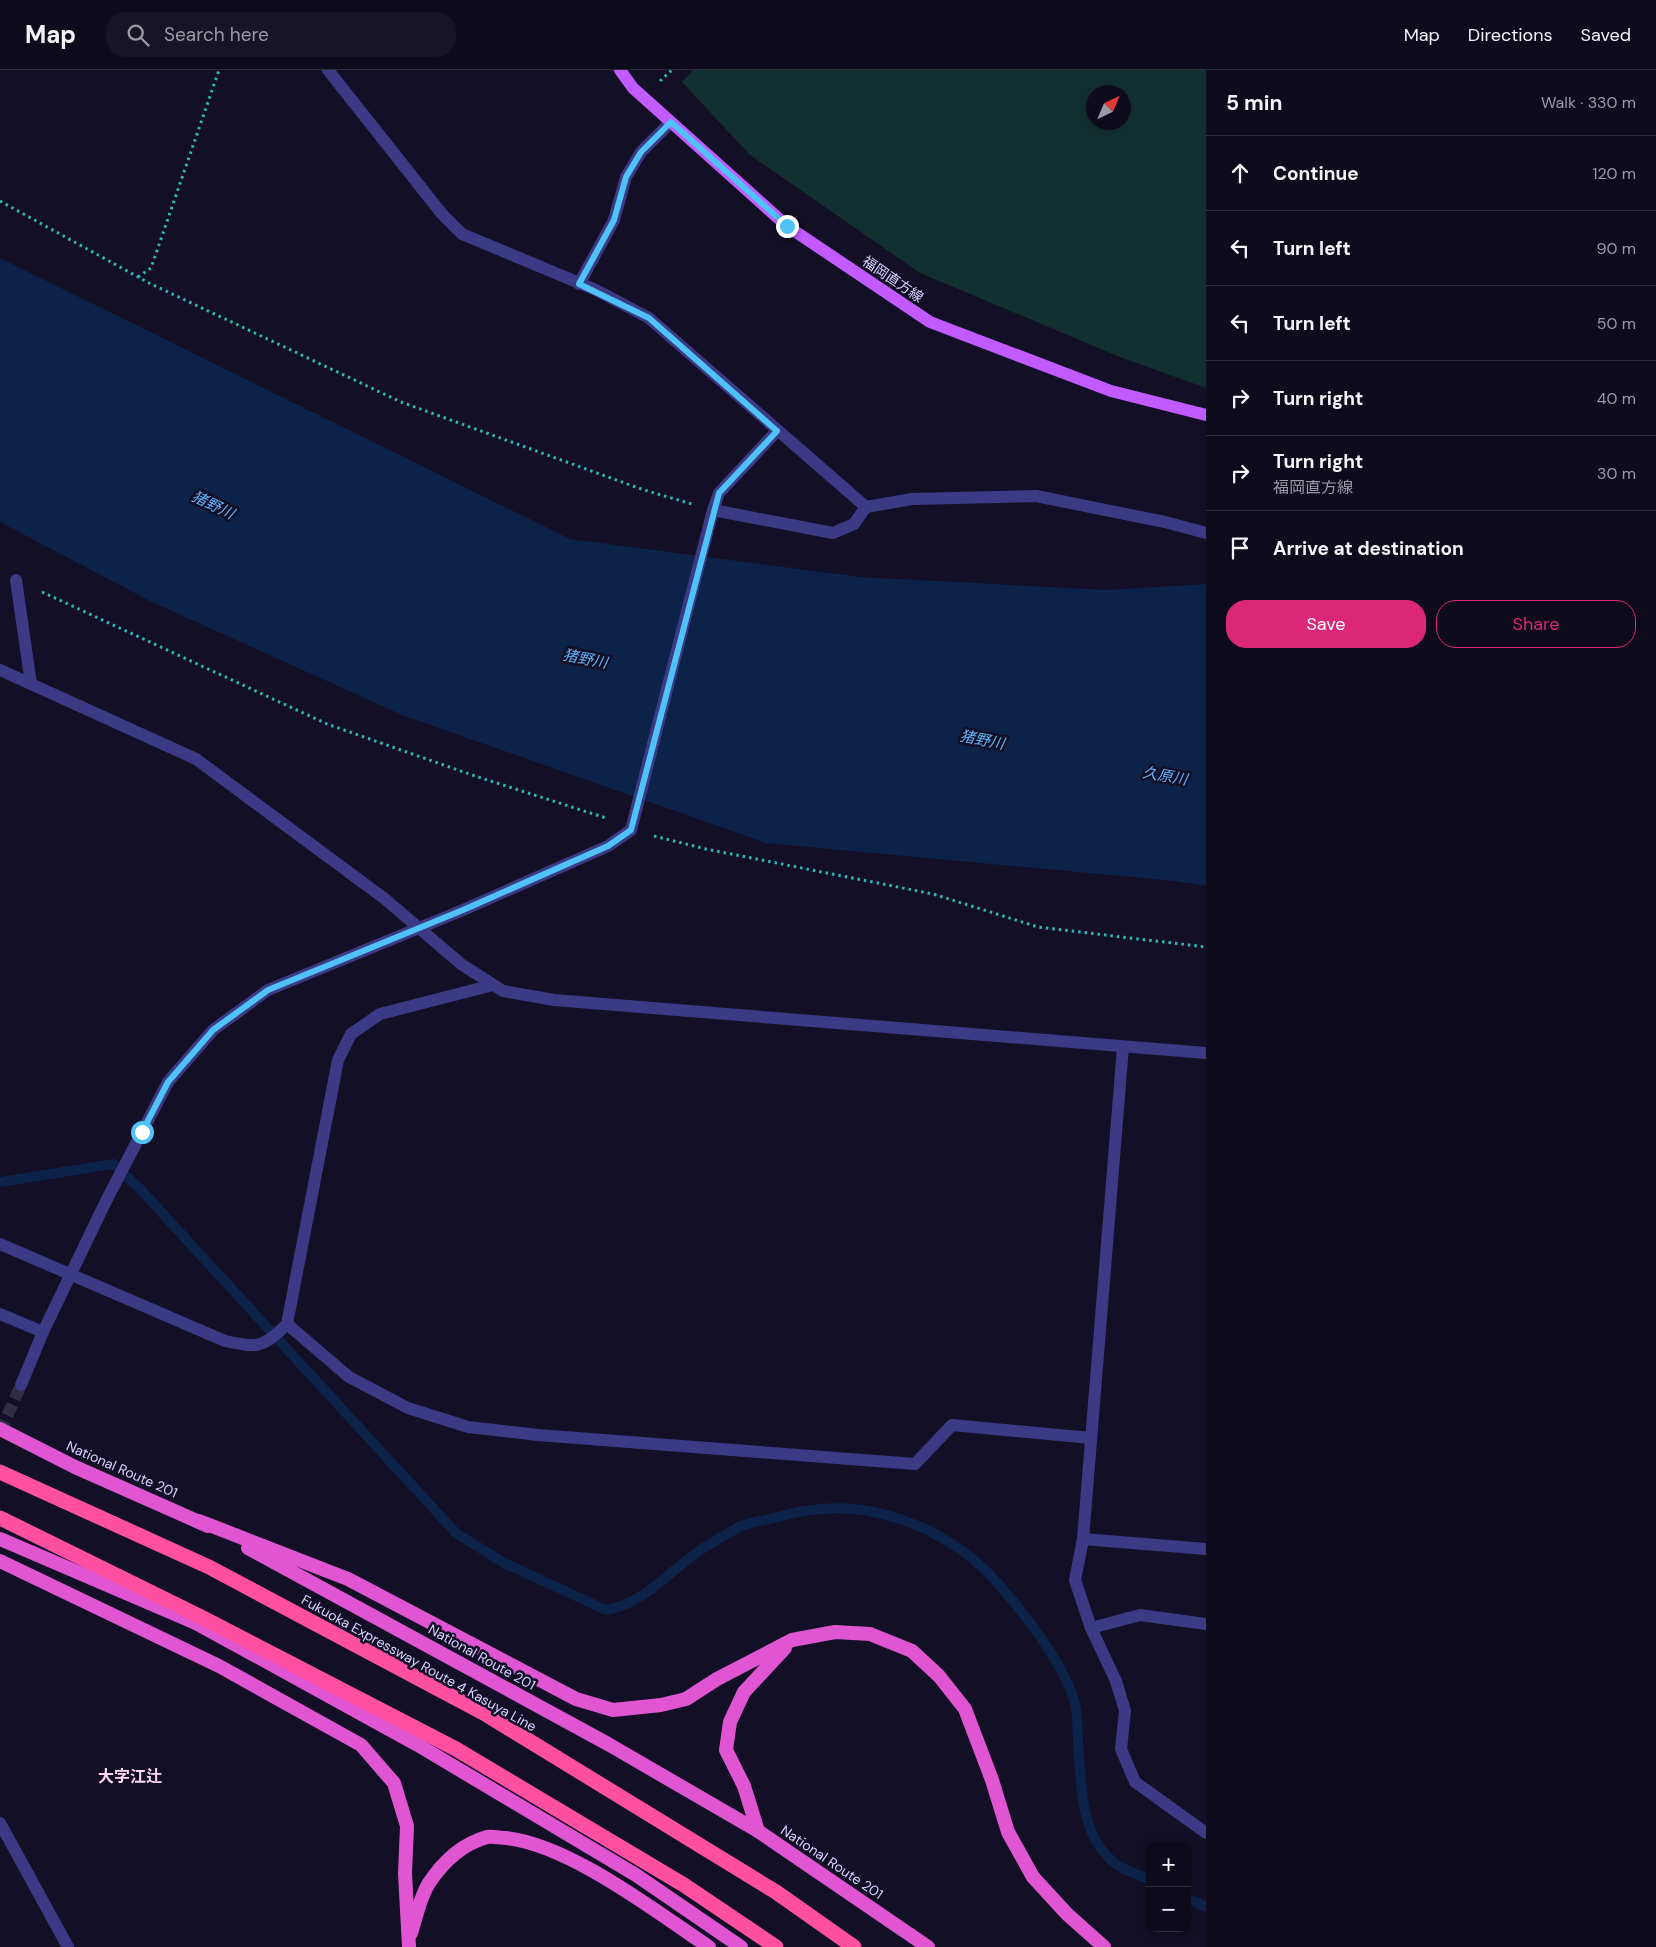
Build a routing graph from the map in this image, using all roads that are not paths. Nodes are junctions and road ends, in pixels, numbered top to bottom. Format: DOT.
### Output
graph roads {
  1 [pos="328,70"];
  2 [pos="620,70"];
  3 [pos="671,122"];
  4 [pos="579,284"];
  5 [pos="1206,415"];
  6 [pos="777,431"];
  7 [pos="866,507"];
  8 [pos="713,510"];
  9 [pos="1206,533"];
  10 [pos="16,580"];
  11 [pos="0,670"];
  12 [pos="31,684"];
  13 [pos="493,985"];
  14 [pos="1123,1047"];
  15 [pos="1206,1053"];
  16 [pos="0,1244"];
  17 [pos="0,1314"];
  18 [pos="287,1324"];
  19 [pos="43,1332"];
  20 [pos="21,1385"];
  21 [pos="0,1429"];
  22 [pos="1091,1438"];
  23 [pos="0,1472"];
  24 [pos="0,1518"];
  25 [pos="200,1522"];
  26 [pos="0,1539"];
  27 [pos="1083,1539"];
  28 [pos="1206,1549"];
  29 [pos="0,1561"];
  30 [pos="1206,1624"];
  31 [pos="1091,1628"];
  32 [pos="792,1640"];
  33 [pos="0,1823"];
  34 [pos="758,1831"];
  35 [pos="1206,1833"];
  36 [pos="409,1944"];
  37 [pos="68,1947"];
  38 [pos="709,1947"];
  39 [pos="741,1947"];
  40 [pos="776,1947"];
  41 [pos="854,1947"];
  42 [pos="928,1947"];
  43 [pos="1104,1947"];
  1 -- 4 [label="street"];
  2 -- 3 [label="main road, 福岡直方線"];
  3 -- 4 [label="street"];
  3 -- 5 [label="main road, 福岡直方線"];
  4 -- 6 [label="street"];
  6 -- 7 [label="street"];
  6 -- 8 [label="street"];
  7 -- 8 [label="street"];
  7 -- 9 [label="street"];
  8 -- 19 [label="street"];
  10 -- 12 [label="street"];
  11 -- 12 [label="street"];
  12 -- 13 [label="street"];
  13 -- 14 [label="street"];
  13 -- 18 [label="street"];
  14 -- 15 [label="street"];
  14 -- 22 [label="street"];
  16 -- 18 [label="street"];
  17 -- 19 [label="street"];
  18 -- 22 [label="street"];
  19 -- 20 [label="street"];
  21 -- 25 [label="highway, National Route 201"];
  22 -- 27 [label="street"];
  23 -- 41 [label="highway, Fukuoka Expressway Route 4 Kasuya Line"];
  24 -- 40 [label="highway"];
  25 -- 32 [label="highway"];
  25 -- 34 [label="highway, National Route 201"];
  26 -- 39 [label="highway"];
  27 -- 28 [label="street"];
  27 -- 31 [label="street"];
  29 -- 36 [label="highway"];
  30 -- 31 [label="street"];
  31 -- 35 [label="street"];
  32 -- 34 [label="highway"];
  32 -- 43 [label="highway"];
  33 -- 37 [label="street"];
  34 -- 42 [label="highway, National Route 201"];
  36 -- 38 [label="highway"];
}
